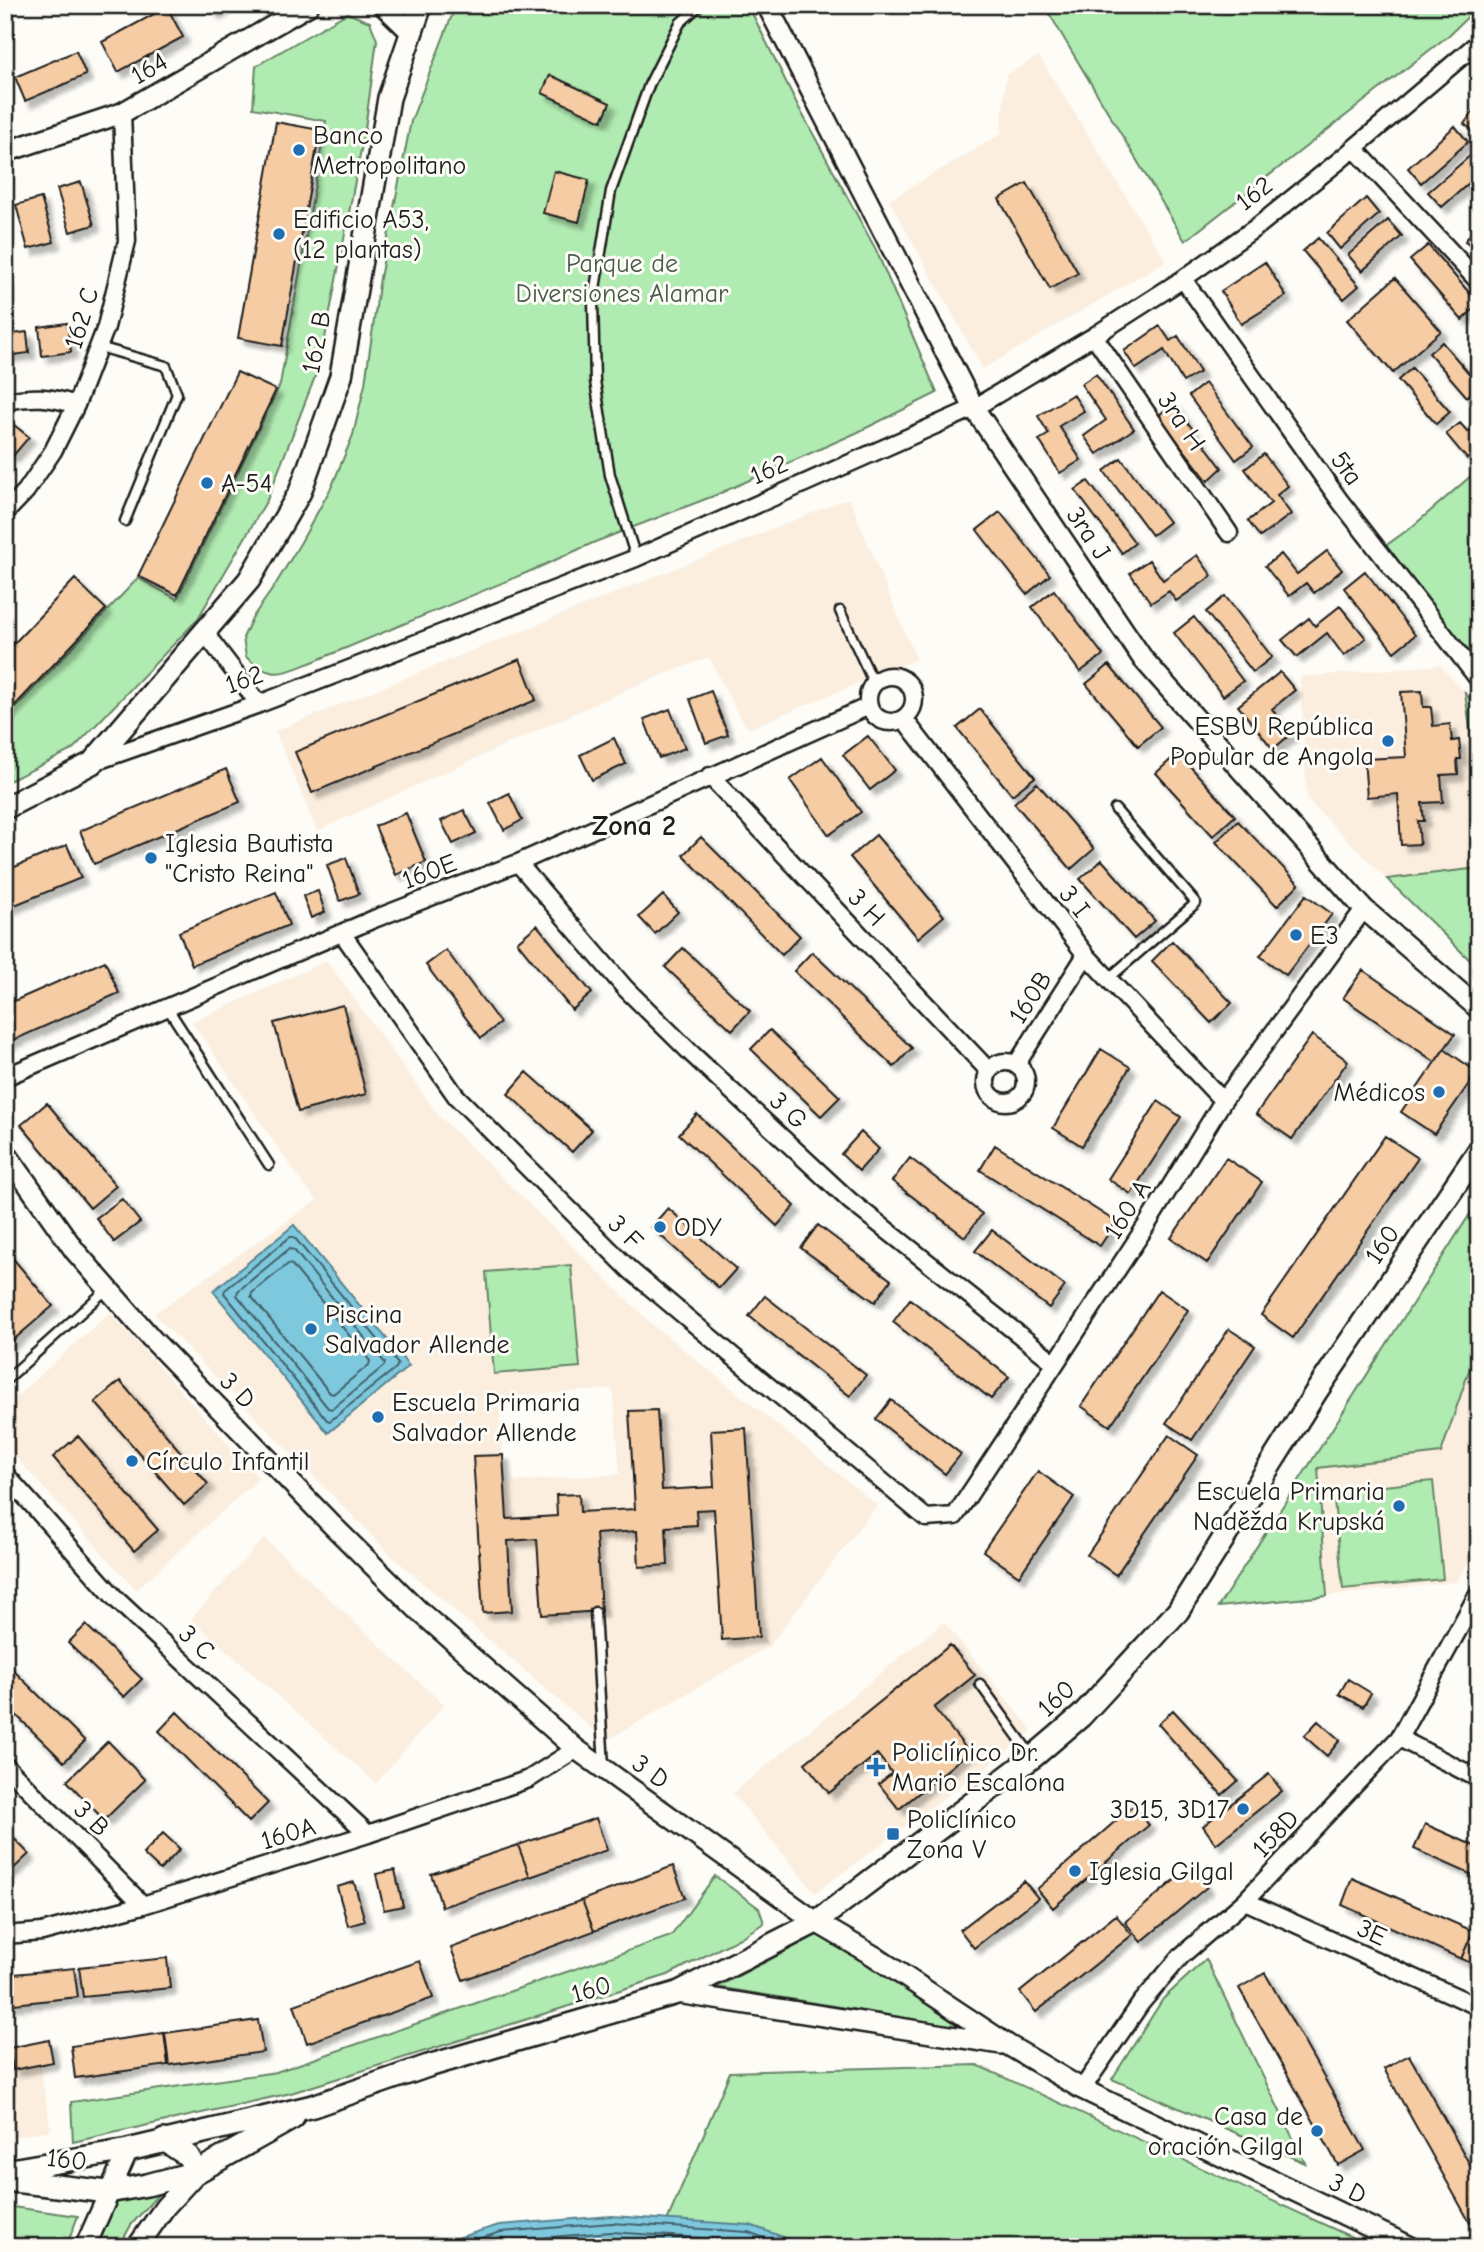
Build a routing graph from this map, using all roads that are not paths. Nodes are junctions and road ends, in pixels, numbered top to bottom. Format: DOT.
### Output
graph roads {
  1 [pos="309,5"];
  2 [pos="383,5"];
  3 [pos="421,5"];
  4 [pos="700,5"];
  5 [pos="767,5"];
  6 [pos="411,32"];
  7 [pos="1479,42"];
  8 [pos="122,113"];
  9 [pos="1354,148"];
  10 [pos="5,152"];
  11 [pos="1183,279"];
  12 [pos="1479,282"];
  13 [pos="1094,336"];
  14 [pos="99,347"];
  15 [pos="5,401"];
  16 [pos="76,405"];
  17 [pos="974,408"];
  18 [pos="5,513"];
  19 [pos="125,521"];
  20 [pos="1229,533"];
  21 [pos="636,558"];
  22 [pos="840,611"];
  23 [pos="205,633"];
  24 [pos="1479,680"];
  25 [pos="874,684"];
  26 [pos="259,704"];
  27 [pos="869,706"];
  28 [pos="904,719"];
  29 [pos="92,763"];
  30 [pos="710,776"];
  31 [pos="5,808"];
  32 [pos="1115,809"];
  33 [pos="518,863"];
  34 [pos="1364,909"];
  35 [pos="341,933"];
  36 [pos="1086,955"];
  37 [pos="1108,979"];
  38 [pos="167,1007"];
  39 [pos="1479,1009"];
  40 [pos="1016,1065"];
  41 [pos="989,1071"];
  42 [pos="5,1077"];
  43 [pos="1223,1101"];
  44 [pos="1479,1150"];
  45 [pos="5,1152"];
  46 [pos="269,1165"];
  47 [pos="108,1289"];
  48 [pos="1055,1363"];
  49 [pos="5,1381"];
  50 [pos="5,1474"];
  51 [pos="926,1518"];
  52 [pos="1479,1592"];
  53 [pos="595,1612"];
  54 [pos="980,1684"];
  55 [pos="1399,1738"];
  56 [pos="576,1749"];
  57 [pos="1033,1757"];
  58 [pos="5,1765"];
  59 [pos="605,1770"];
  60 [pos="1479,1779"];
  61 [pos="368,1834"];
  62 [pos="1245,1901"];
  63 [pos="143,1905"];
  64 [pos="817,1922"];
  65 [pos="5,1935"];
  66 [pos="677,1993"];
  67 [pos="1479,2007"];
  68 [pos="1008,2045"];
  69 [pos="1082,2089"];
  70 [pos="313,2106"];
  71 [pos="164,2140"];
  72 [pos="128,2150"];
  73 [pos="5,2171"];
  74 [pos="197,2172"];
  75 [pos="5,2180"];
  76 [pos="108,2192"];
  77 [pos="85,2247"];
  78 [pos="137,2247"];
  79 [pos="1411,2247"];
  1 -- 8 [label="street, 164"];
  2 -- 6 [label="street"];
  3 -- 6 [label="main road, 162 B"];
  4 -- 21 [label="lane"];
  5 -- 17 [label="street, 3ra J"];
  6 -- 23 [label="main road, 162 B"];
  7 -- 9 [label="street, 162"];
  8 -- 10 [label="street, 164"];
  8 -- 14 [label="street, 162 C"];
  9 -- 11 [label="street, 162"];
  9 -- 12 [label="street"];
  11 -- 13 [label="street, 162"];
  11 -- 24 [label="street, 5ta"];
  13 -- 17 [label="street, 162"];
  13 -- 20 [label="street, 3ra H"];
  14 -- 16 [label="street, 162 C"];
  14 -- 19 [label="lane"];
  15 -- 16 [label="street"];
  16 -- 18 [label="street, 162 C"];
  17 -- 21 [label="street, 162"];
  17 -- 34 [label="street, 3ra J"];
  21 -- 26 [label="street, 162"];
  22 -- 25 [label="lane"];
  23 -- 26 [label="street"];
  23 -- 29 [label="main road, 162 B"];
  25 -- 27 [label="street"];
  25 -- 28 [label="street"];
  26 -- 29 [label="street, 162"];
  27 -- 28 [label="street"];
  27 -- 30 [label="street, 160E"];
  28 -- 36 [label="street, 3 I"];
  29 -- 31 [label="main road, 162"];
  30 -- 33 [label="street, 160E"];
  30 -- 41 [label="street, 3 H"];
  32 -- 37 [label="lane"];
  33 -- 35 [label="street, 160E"];
  33 -- 48 [label="street, 3 G"];
  34 -- 39 [label="street, 3ra J"];
  34 -- 43 [label="street, 160 A"];
  35 -- 38 [label="street, 160E"];
  35 -- 51 [label="street, 3 F"];
  36 -- 37 [label="street, 3 I"];
  36 -- 40 [label="street, 160B"];
  37 -- 43 [label="street, 3 I"];
  38 -- 42 [label="street, 160E"];
  38 -- 46 [label="lane"];
  40 -- 41 [label="street"];
  40 -- 41 [label="street"];
  43 -- 48 [label="street, 160 A"];
  44 -- 57 [label="main road, 160"];
  45 -- 47 [label="street, 3 D"];
  47 -- 49 [label="lane"];
  47 -- 56 [label="street, 3 D"];
  48 -- 51 [label="street, 160 A"];
  50 -- 61 [label="street, 3 C"];
  52 -- 55 [label="street, 158D"];
  53 -- 59 [label="lane"];
  54 -- 57 [label="lane"];
  55 -- 60 [label="street"];
  55 -- 62 [label="street, 158D"];
  56 -- 59 [label="street, 3 D"];
  56 -- 61 [label="street, 160A"];
  57 -- 64 [label="main road, 160"];
  58 -- 63 [label="street, 3 B"];
  59 -- 64 [label="street, 3 D"];
  61 -- 63 [label="street, 160A"];
  62 -- 67 [label="street, 3E"];
  62 -- 69 [label="street, 158D"];
  63 -- 65 [label="street, 160A"];
  64 -- 66 [label="main road, 160"];
  64 -- 68 [label="street, 3 D"];
  66 -- 68 [label="street"];
  66 -- 70 [label="main road, 160"];
  68 -- 69 [label="street, 3 D"];
  69 -- 79 [label="street, 3 D"];
  70 -- 71 [label="main road, 160"];
  70 -- 74 [label="main road, 160"];
  71 -- 72 [label="main road, 160"];
  71 -- 74 [label="main road"];
  72 -- 73 [label="main road, 160"];
  72 -- 76 [label="street"];
  74 -- 76 [label="main road, 160"];
  74 -- 78 [label="street"];
  75 -- 76 [label="main road, 160"];
  76 -- 77 [label="street"];
}
